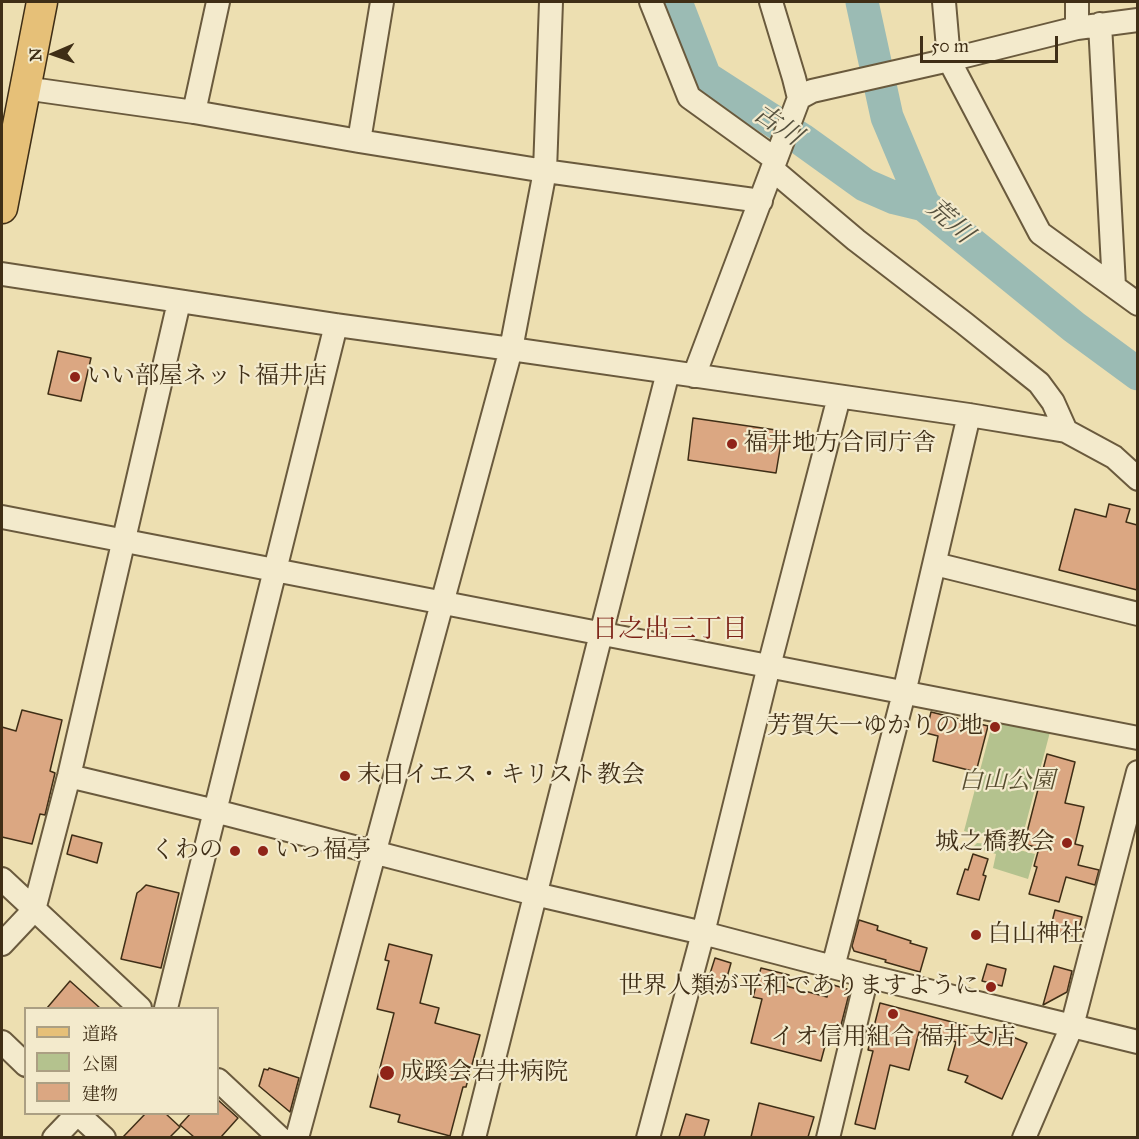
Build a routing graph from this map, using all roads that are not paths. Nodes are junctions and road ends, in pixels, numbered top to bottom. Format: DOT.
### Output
graph roads {
  1 [pos="42,2"];
  2 [pos="218,2"];
  3 [pos="382,2"];
  4 [pos="551,2"];
  5 [pos="651,2"];
  6 [pos="771,2"];
  7 [pos="944,2"];
  8 [pos="1077,2"];
  9 [pos="1137,20"];
  10 [pos="1100,24"];
  11 [pos="1077,28"];
  12 [pos="949,60"];
  13 [pos="15,98"];
  14 [pos="796,106"];
  15 [pos="194,112"];
  16 [pos="359,141"];
  17 [pos="776,159"];
  18 [pos="545,171"];
  19 [pos="761,201"];
  20 [pos="2,208"];
  21 [pos="2,274"];
  22 [pos="1114,286"];
  23 [pos="179,302"];
  24 [pos="1137,304"];
  25 [pos="336,325"];
  26 [pos="511,349"];
  27 [pos="668,372"];
  28 [pos="694,376"];
  29 [pos="839,397"];
  30 [pos="969,415"];
  31 [pos="1066,431"];
  32 [pos="1137,479"];
  33 [pos="2,517"];
  34 [pos="123,540"];
  35 [pos="935,564"];
  36 [pos="275,570"];
  37 [pos="442,603"];
  38 [pos="1137,614"];
  39 [pos="601,633"];
  40 [pos="769,666"];
  41 [pos="904,693"];
  42 [pos="1137,738"];
  43 [pos="1137,772"];
  44 [pos="69,776"];
  45 [pos="216,811"];
  46 [pos="374,852"];
  47 [pos="2,879"];
  48 [pos="535,894"];
  49 [pos="34,910"];
  50 [pos="703,933"];
  51 [pos="2,944"];
  52 [pos="833,967"];
  53 [pos="867,976"];
  54 [pos="139,1007"];
  55 [pos="166,1007"];
  56 [pos="1072,1026"];
  57 [pos="2,1042"];
  58 [pos="1137,1042"];
  59 [pos="24,1063"];
  60 [pos="219,1081"];
  61 [pos="75,1115"];
  62 [pos="79,1115"];
  63 [pos="479,1136"];
  64 [pos="54,1137"];
  65 [pos="104,1137"];
  66 [pos="279,1137"];
  67 [pos="297,1137"];
  68 [pos="648,1137"];
  69 [pos="828,1137"];
  70 [pos="1024,1137"];
  1 -- 13 [label="main road"];
  2 -- 15 [label="street"];
  3 -- 16 [label="street"];
  4 -- 18 [label="street"];
  5 -- 17 [label="street"];
  6 -- 14 [label="street"];
  7 -- 12 [label="street"];
  8 -- 11 [label="street"];
  9 -- 10 [label="street"];
  10 -- 11 [label="street"];
  10 -- 22 [label="street"];
  11 -- 12 [label="street"];
  12 -- 14 [label="street"];
  12 -- 22 [label="street"];
  13 -- 15 [label="street"];
  13 -- 20 [label="main road"];
  14 -- 17 [label="street"];
  15 -- 16 [label="street"];
  16 -- 18 [label="street"];
  17 -- 19 [label="street"];
  17 -- 31 [label="street"];
  18 -- 19 [label="street"];
  18 -- 26 [label="street"];
  19 -- 28 [label="street"];
  21 -- 23 [label="street"];
  22 -- 24 [label="street"];
  23 -- 25 [label="street"];
  23 -- 34 [label="street"];
  25 -- 26 [label="street"];
  25 -- 36 [label="street"];
  26 -- 27 [label="street"];
  26 -- 37 [label="street"];
  27 -- 28 [label="street"];
  27 -- 39 [label="street"];
  28 -- 29 [label="street"];
  29 -- 30 [label="street"];
  29 -- 40 [label="street"];
  30 -- 31 [label="street"];
  30 -- 35 [label="street"];
  31 -- 32 [label="street"];
  33 -- 34 [label="street"];
  34 -- 36 [label="street"];
  34 -- 44 [label="street"];
  35 -- 38 [label="street"];
  35 -- 41 [label="street"];
  36 -- 37 [label="street"];
  36 -- 45 [label="street"];
  37 -- 39 [label="street"];
  37 -- 46 [label="street"];
  39 -- 40 [label="street"];
  39 -- 48 [label="street"];
  40 -- 41 [label="street"];
  40 -- 50 [label="street"];
  41 -- 42 [label="street"];
  41 -- 52 [label="street"];
  43 -- 56 [label="street"];
  44 -- 45 [label="street"];
  44 -- 49 [label="street"];
  45 -- 46 [label="street"];
  45 -- 55 [label="street"];
  46 -- 48 [label="street"];
  46 -- 67 [label="street"];
  47 -- 49 [label="street"];
  48 -- 50 [label="street"];
  48 -- 63 [label="street"];
  49 -- 51 [label="street"];
  49 -- 54 [label="street"];
  50 -- 52 [label="street"];
  50 -- 68 [label="street"];
  52 -- 53 [label="street"];
  53 -- 56 [label="street"];
  53 -- 69 [label="street"];
  56 -- 58 [label="street"];
  56 -- 70 [label="street"];
  57 -- 59 [label="street"];
  60 -- 66 [label="street"];
  61 -- 64 [label="street"];
  62 -- 65 [label="street"];
}
